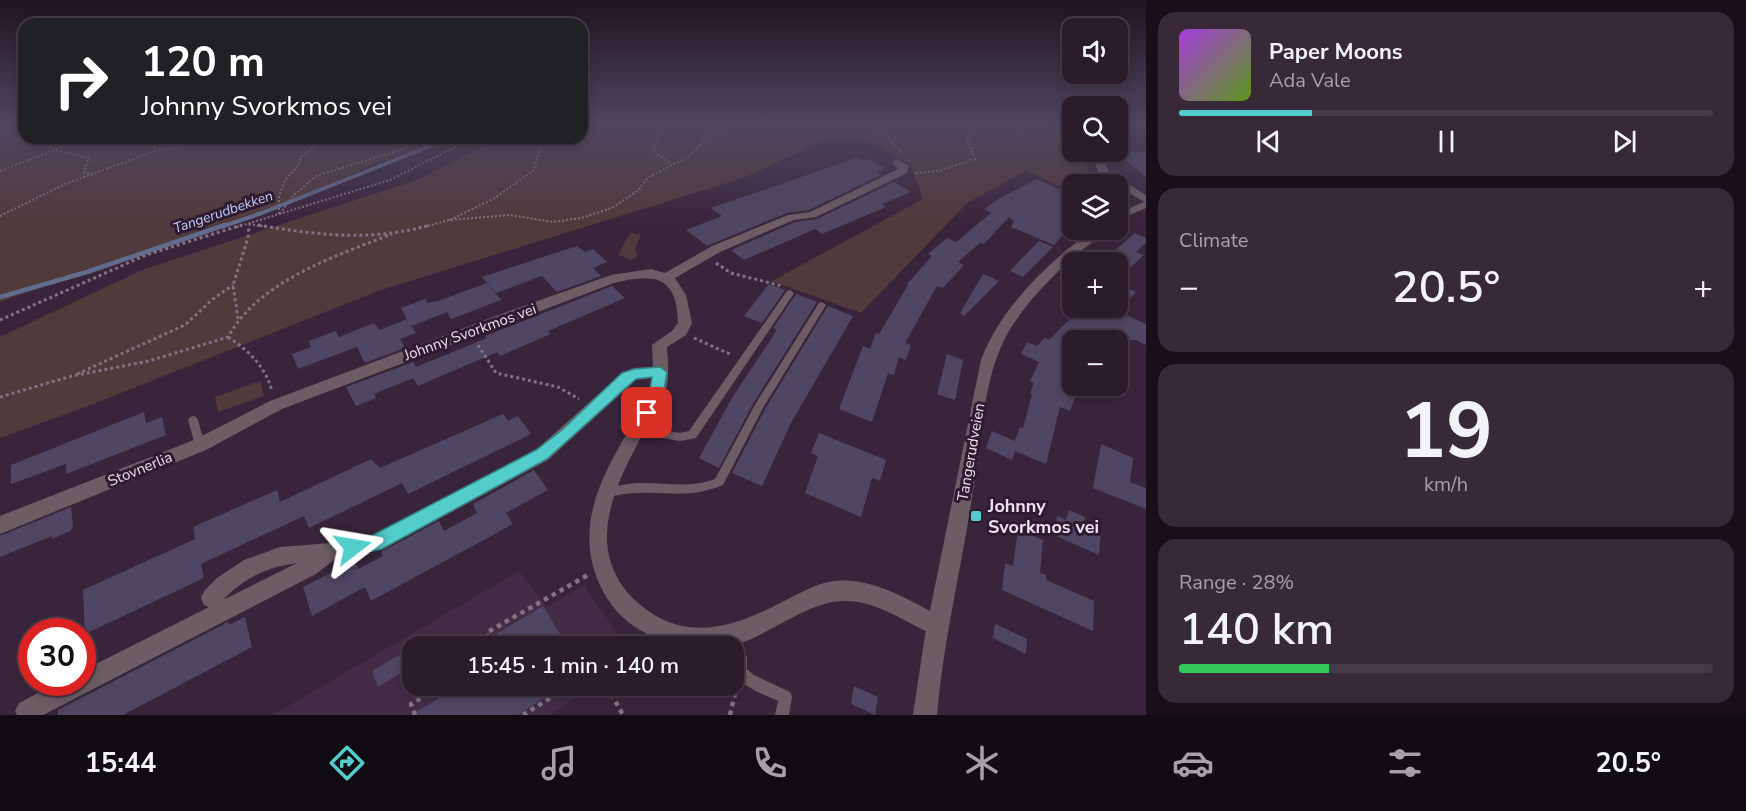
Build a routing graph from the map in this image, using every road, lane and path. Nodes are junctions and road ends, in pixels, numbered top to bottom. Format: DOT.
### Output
graph roads {
  1 [pos="38,156"];
  2 [pos="82,156"];
  3 [pos="141,156"];
  4 [pos="302,156"];
  5 [pos="379,156"];
  6 [pos="437,156"];
  7 [pos="538,156"];
  8 [pos="660,156"];
  9 [pos="688,156"];
  10 [pos="906,156"];
  11 [pos="974,156"];
  12 [pos="1099,162"];
  13 [pos="671,164"];
  14 [pos="901,166"];
  15 [pos="0,171"];
  16 [pos="93,175"];
  17 [pos="1146,202"];
  18 [pos="1128,212"];
  19 [pos="279,215"];
  20 [pos="0,216"];
  21 [pos="449,220"];
  22 [pos="249,224"];
  23 [pos="392,234"];
  24 [pos="1086,240"];
  25 [pos="707,253"];
  26 [pos="667,277"];
  27 [pos="233,285"];
  28 [pos="790,293"];
  29 [pos="822,305"];
  30 [pos="238,319"];
  31 [pos="0,320"];
  32 [pos="467,332"];
  33 [pos="228,337"];
  34 [pos="705,344"];
  35 [pos="720,351"];
  36 [pos="660,372"];
  37 [pos="72,376"];
  38 [pos="0,397"];
  39 [pos="276,405"];
  40 [pos="593,408"];
  41 [pos="193,420"];
  42 [pos="637,430"];
  43 [pos="200,445"];
  44 [pos="608,492"];
  45 [pos="0,525"];
  46 [pos="330,552"];
  47 [pos="602,567"];
  48 [pos="211,598"];
  49 [pos="938,626"];
  50 [pos="487,636"];
  51 [pos="681,636"];
  52 [pos="733,636"];
  53 [pos="744,676"];
  54 [pos="425,696"];
  55 [pos="554,696"];
  56 [pos="612,696"];
  57 [pos="734,696"];
  58 [pos="27,711"];
  59 [pos="415,715"];
  60 [pos="523,715"];
  61 [pos="622,715"];
  62 [pos="730,715"];
  63 [pos="782,715"];
  64 [pos="925,715"];
  1 -- 15 [label="path"];
  2 -- 16 [label="path"];
  3 -- 16 [label="path"];
  4 -- 19 [label="path"];
  5 -- 19 [label="path"];
  6 -- 19 [label="path"];
  7 -- 21 [label="path"];
  8 -- 13 [label="path"];
  9 -- 13 [label="path"];
  10 -- 14 [label="path"];
  11 -- 14 [label="path"];
  12 -- 17 [label="street"];
  13 -- 21 [label="path"];
  14 -- 25 [label="street"];
  16 -- 20 [label="path"];
  17 -- 18 [label="street"];
  19 -- 22 [label="path"];
  21 -- 23 [label="path"];
  22 -- 23 [label="path"];
  22 -- 27 [label="path"];
  22 -- 31 [label="path"];
  23 -- 30 [label="path"];
  24 -- 49 [label="street, Tangerudveien"];
  25 -- 26 [label="street"];
  25 -- 28 [label="path"];
  26 -- 32 [label="street, Johnny Svorkmos vei"];
  26 -- 36 [label="street"];
  27 -- 30 [label="path"];
  27 -- 37 [label="path"];
  28 -- 42 [label="lane"];
  29 -- 44 [label="lane"];
  30 -- 33 [label="path"];
  32 -- 39 [label="street, Johnny Svorkmos vei"];
  32 -- 40 [label="path"];
  33 -- 37 [label="path"];
  33 -- 39 [label="path"];
  34 -- 35 [label="path"];
  36 -- 40 [label="street"];
  36 -- 42 [label="street"];
  37 -- 38 [label="path"];
  39 -- 43 [label="street, Stovnerlia"];
  40 -- 46 [label="street"];
  41 -- 43 [label="lane"];
  42 -- 44 [label="street"];
  43 -- 45 [label="street, Stovnerlia"];
  44 -- 47 [label="street"];
  46 -- 48 [label="street"];
  46 -- 58 [label="street"];
  47 -- 50 [label="path"];
  47 -- 51 [label="street"];
  49 -- 52 [label="street"];
  49 -- 64 [label="street, Tangerudveien"];
  53 -- 63 [label="lane"];
  54 -- 59 [label="path"];
  55 -- 60 [label="path"];
  56 -- 61 [label="path"];
  57 -- 62 [label="path"];
}
